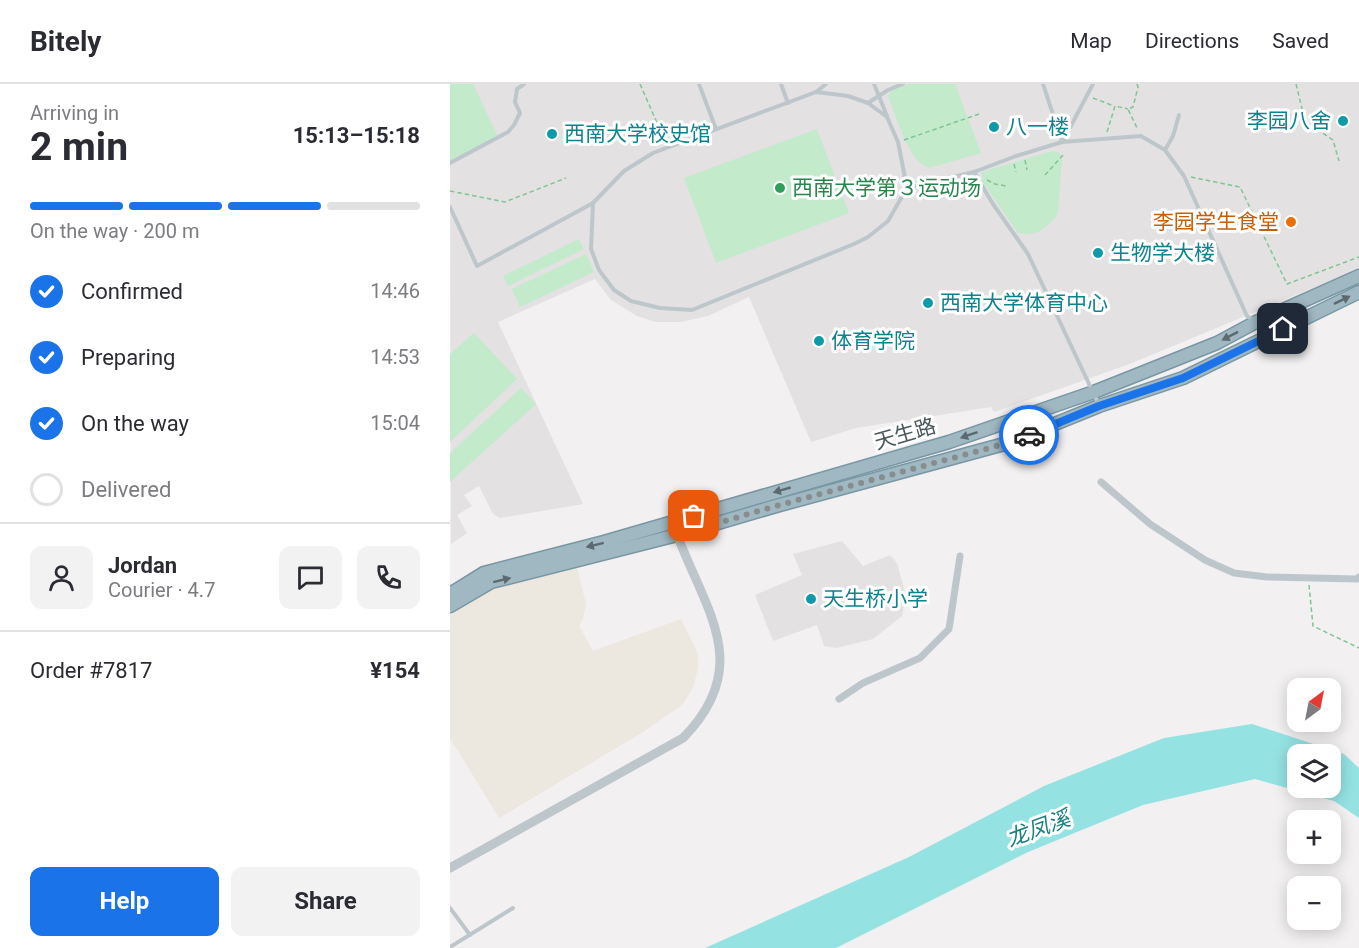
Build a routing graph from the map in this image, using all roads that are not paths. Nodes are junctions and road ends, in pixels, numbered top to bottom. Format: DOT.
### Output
graph roads {
  1 [pos="524,84"];
  2 [pos="699,84"];
  3 [pos="781,84"];
  4 [pos="826,84"];
  5 [pos="874,84"];
  6 [pos="903,84"];
  7 [pos="1043,84"];
  8 [pos="1093,84"];
  9 [pos="816,92"];
  10 [pos="879,97"];
  11 [pos="788,103"];
  12 [pos="868,103"];
  13 [pos="1179,115"];
  14 [pos="887,117"];
  15 [pos="716,129"];
  16 [pos="1062,142"];
  17 [pos="1165,150"];
  18 [pos="450,163"];
  19 [pos="974,172"];
  20 [pos="907,188"];
  21 [pos="593,203"];
  22 [pos="450,207"];
  23 [pos="1359,276"];
  24 [pos="1359,292"];
  25 [pos="1256,322"];
  26 [pos="1263,338"];
  27 [pos="1094,392"];
  28 [pos="1099,406"];
  29 [pos="1101,482"];
  30 [pos="673,522"];
  31 [pos="677,535"];
  32 [pos="960,556"];
  33 [pos="1359,577"];
  34 [pos="450,594"];
  35 [pos="450,606"];
  36 [pos="839,699"];
  37 [pos="450,868"];
  38 [pos="450,908"];
  39 [pos="513,908"];
  40 [pos="470,935"];
  41 [pos="450,947"];
  1 -- 18 [label="lane"];
  2 -- 15 [label="lane"];
  3 -- 11 [label="lane"];
  4 -- 9 [label="lane"];
  5 -- 10 [label="lane"];
  6 -- 10 [label="lane"];
  7 -- 16 [label="lane"];
  8 -- 16 [label="lane"];
  9 -- 11 [label="lane"];
  9 -- 12 [label="lane"];
  10 -- 12 [label="lane"];
  10 -- 14 [label="lane"];
  11 -- 15 [label="lane"];
  12 -- 14 [label="lane"];
  13 -- 17 [label="lane"];
  14 -- 20 [label="lane"];
  15 -- 21 [label="lane"];
  16 -- 17 [label="lane"];
  16 -- 19 [label="lane"];
  17 -- 25 [label="lane"];
  19 -- 20 [label="lane"];
  19 -- 27 [label="lane"];
  20 -- 21 [label="lane"];
  21 -- 22 [label="lane"];
  23 -- 25 [label="highway, 天生路"];
  26 -- 24 [label="highway, 天生路, one-way"];
  25 -- 26 [label="lane"];
  25 -- 27 [label="highway, 天生路, one-way"];
  26 -- 28 [label="highway, 天生路"];
  27 -- 28 [label="lane"];
  27 -- 30 [label="highway, 天生路, one-way"];
  28 -- 31 [label="highway, 天生路"];
  29 -- 33 [label="street"];
  30 -- 31 [label="street"];
  30 -- 34 [label="highway, 天生路, one-way"];
  35 -- 31 [label="highway, 天生路, one-way"];
  31 -- 37 [label="street"];
  32 -- 36 [label="street"];
  38 -- 40 [label="lane"];
  39 -- 40 [label="lane"];
  40 -- 41 [label="lane"];
}
